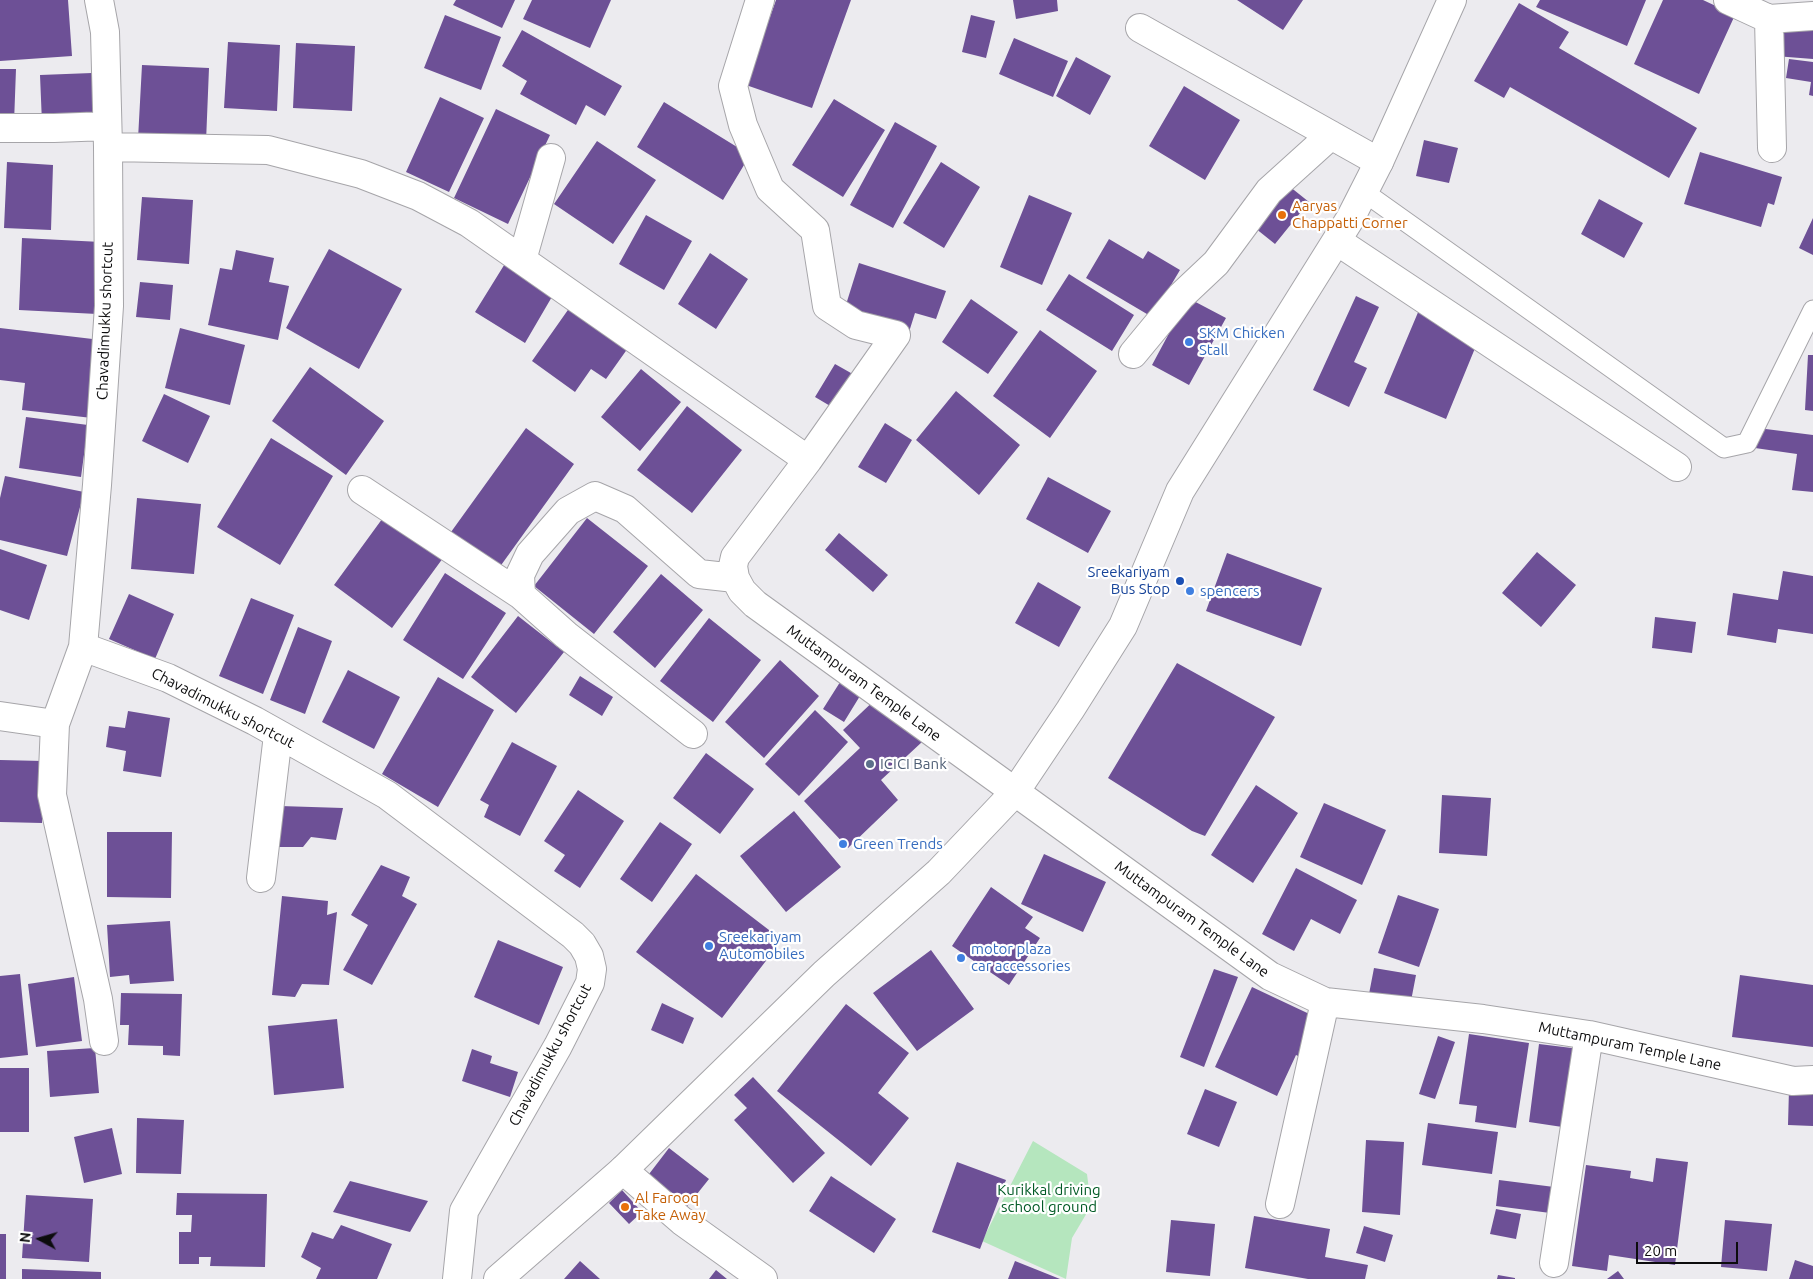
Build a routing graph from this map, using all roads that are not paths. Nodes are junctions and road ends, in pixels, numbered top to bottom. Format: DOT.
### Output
graph roads {
  1 [pos="99,0"];
  2 [pos="760,0"];
  3 [pos="1452,0"];
  4 [pos="1728,0"];
  5 [pos="1813,16"];
  6 [pos="1769,19"];
  7 [pos="1140,28"];
  8 [pos="0,128"];
  9 [pos="108,136"];
  10 [pos="1331,136"];
  11 [pos="1772,148"];
  12 [pos="551,158"];
  13 [pos="1379,162"];
  14 [pos="1364,192"];
  15 [pos="1337,241"];
  16 [pos="522,260"];
  17 [pos="1813,310"];
  18 [pos="1133,354"];
  19 [pos="808,460"];
  20 [pos="1677,467"];
  21 [pos="362,490"];
  22 [pos="735,578"];
  23 [pos="521,595"];
  24 [pos="83,647"];
  25 [pos="0,716"];
  26 [pos="55,724"];
  27 [pos="693,734"];
  28 [pos="278,735"];
  29 [pos="1015,792"];
  30 [pos="261,878"];
  31 [pos="1326,1002"];
  32 [pos="1589,1035"];
  33 [pos="104,1042"];
  34 [pos="1813,1080"];
  35 [pos="623,1170"];
  36 [pos="1280,1204"];
  37 [pos="1554,1263"];
  38 [pos="457,1279"];
  39 [pos="498,1279"];
  40 [pos="763,1279"];
  1 -- 9 [label="street, Chavadimukku shortcut"];
  2 -- 19 [label="street"];
  3 -- 13 [label="street"];
  4 -- 6 [label="street"];
  5 -- 6 [label="street"];
  6 -- 11 [label="street"];
  7 -- 10 [label="street"];
  8 -- 9 [label="street"];
  9 -- 16 [label="street"];
  9 -- 24 [label="street, Chavadimukku shortcut"];
  10 -- 13 [label="street"];
  10 -- 18 [label="street"];
  12 -- 16 [label="street"];
  13 -- 14 [label="street"];
  14 -- 15 [label="street"];
  14 -- 17 [label="lane"];
  15 -- 20 [label="street"];
  15 -- 29 [label="street"];
  16 -- 19 [label="street"];
  19 -- 22 [label="street"];
  21 -- 23 [label="street"];
  22 -- 23 [label="street"];
  22 -- 29 [label="street, Muttampuram Temple Lane"];
  23 -- 27 [label="street"];
  24 -- 26 [label="street"];
  24 -- 28 [label="street, Chavadimukku shortcut"];
  25 -- 26 [label="street"];
  26 -- 33 [label="street"];
  28 -- 30 [label="street"];
  28 -- 38 [label="street, Chavadimukku shortcut"];
  29 -- 31 [label="street, Muttampuram Temple Lane"];
  29 -- 35 [label="street"];
  31 -- 32 [label="street, Muttampuram Temple Lane"];
  31 -- 36 [label="street"];
  32 -- 34 [label="street, Muttampuram Temple Lane"];
  32 -- 37 [label="street"];
  35 -- 39 [label="street"];
  35 -- 40 [label="street"];
}
